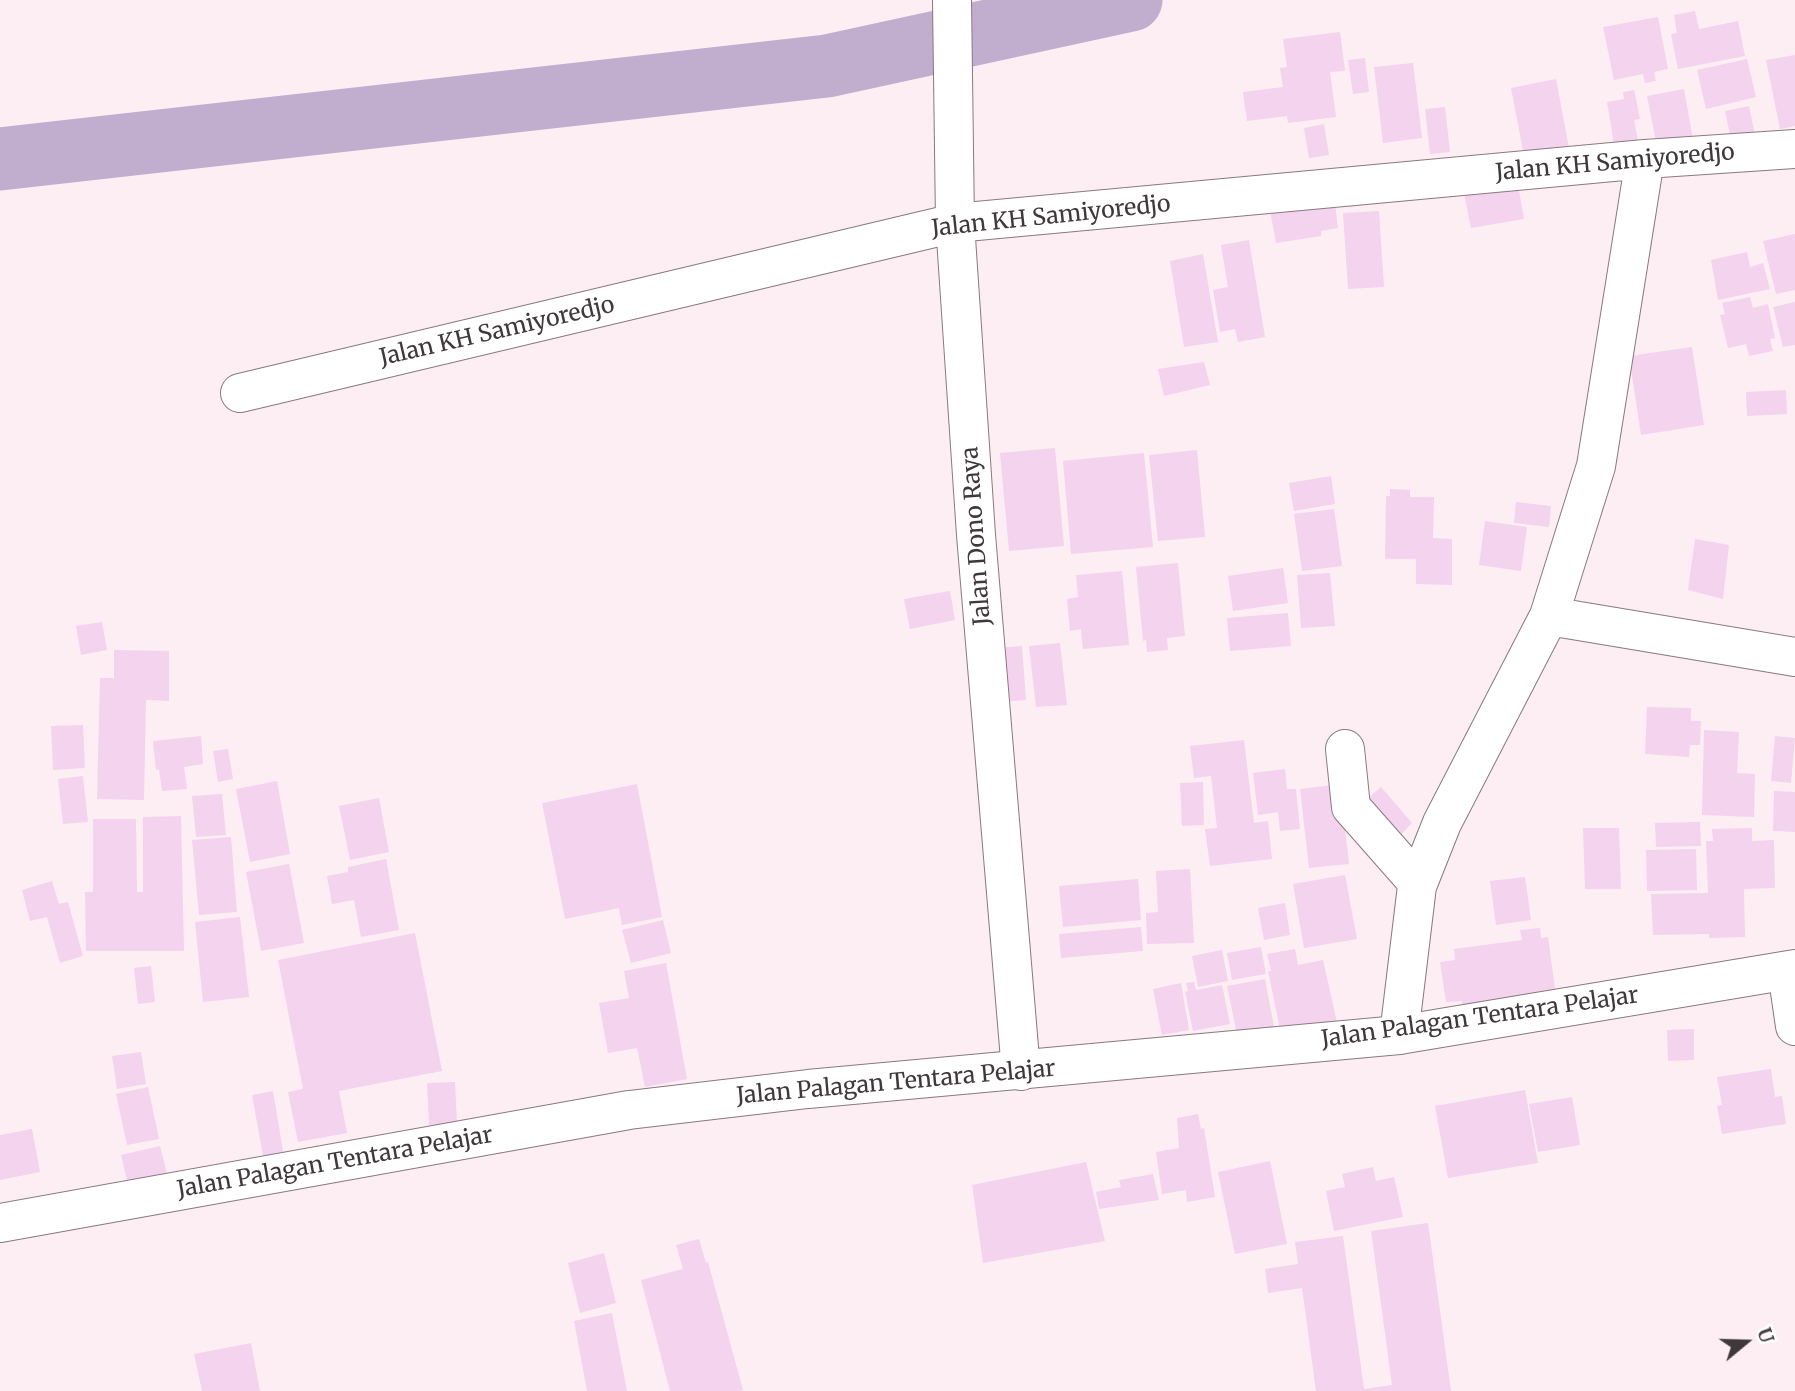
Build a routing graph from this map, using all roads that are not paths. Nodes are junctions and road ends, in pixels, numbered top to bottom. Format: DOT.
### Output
graph roads {
  1 [pos="952,0"];
  2 [pos="1795,149"];
  3 [pos="1645,159"];
  4 [pos="955,223"];
  5 [pos="240,393"];
  6 [pos="1549,616"];
  7 [pos="1795,657"];
  8 [pos="1345,748"];
  9 [pos="1418,883"];
  10 [pos="1791,970"];
  11 [pos="1795,1026"];
  12 [pos="1398,1035"];
  13 [pos="1021,1071"];
  14 [pos="0,1223"];
  1 -- 4 [label="street, Jalan Dono Raya"];
  2 -- 3 [label="street, Jalan KH Samiyoredjo"];
  3 -- 4 [label="street, Jalan KH Samiyoredjo"];
  3 -- 6 [label="street"];
  4 -- 5 [label="street, Jalan KH Samiyoredjo"];
  4 -- 13 [label="street, Jalan Dono Raya"];
  6 -- 7 [label="street"];
  6 -- 9 [label="street"];
  8 -- 9 [label="street"];
  9 -- 12 [label="street"];
  10 -- 11 [label="street"];
  10 -- 12 [label="street, Jalan Palagan Tentara Pelajar"];
  12 -- 13 [label="street, Jalan Palagan Tentara Pelajar"];
  13 -- 14 [label="street, Jalan Palagan Tentara Pelajar"];
}
